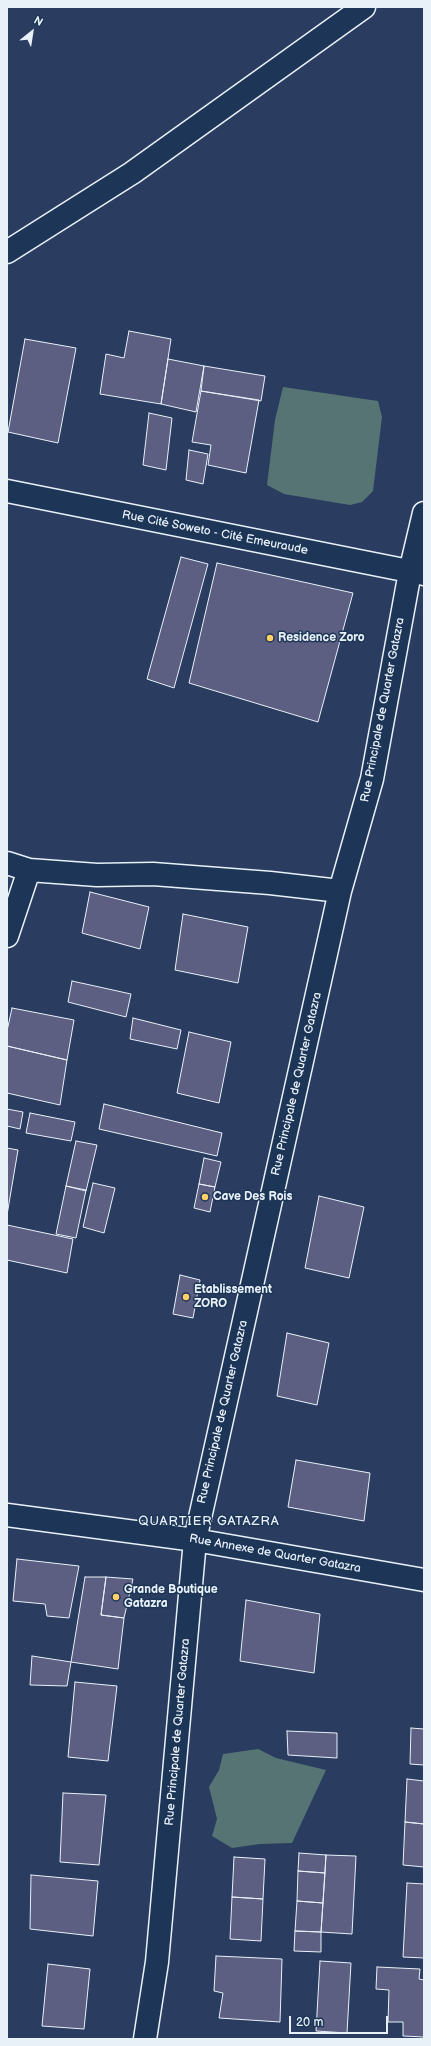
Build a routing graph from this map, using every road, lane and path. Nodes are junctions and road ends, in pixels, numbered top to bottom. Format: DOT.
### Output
graph roads {
  1 [pos="364,7"];
  2 [pos="7,252"];
  3 [pos="7,491"];
  4 [pos="424,513"];
  5 [pos="417,573"];
  6 [pos="7,863"];
  7 [pos="28,870"];
  8 [pos="340,891"];
  9 [pos="7,936"];
  10 [pos="7,1516"];
  11 [pos="194,1540"];
  12 [pos="424,1580"];
  13 [pos="146,2039"];
  1 -- 2 [label="street"];
  3 -- 5 [label="street, Rue Cité Soweto - Cité Emeuraude"];
  4 -- 5 [label="street, Rue Principale de Quarter Gatazra"];
  5 -- 8 [label="street, Rue Principale de Quarter Gatazra"];
  6 -- 7 [label="street"];
  7 -- 8 [label="street"];
  7 -- 9 [label="street"];
  8 -- 11 [label="street, Rue Principale de Quarter Gatazra"];
  10 -- 11 [label="street, Rue Annexe de Quarter Gatazra"];
  11 -- 12 [label="street, Rue Annexe de Quarter Gatazra"];
  11 -- 13 [label="street, Rue Principale de Quarter Gatazra"];
}
